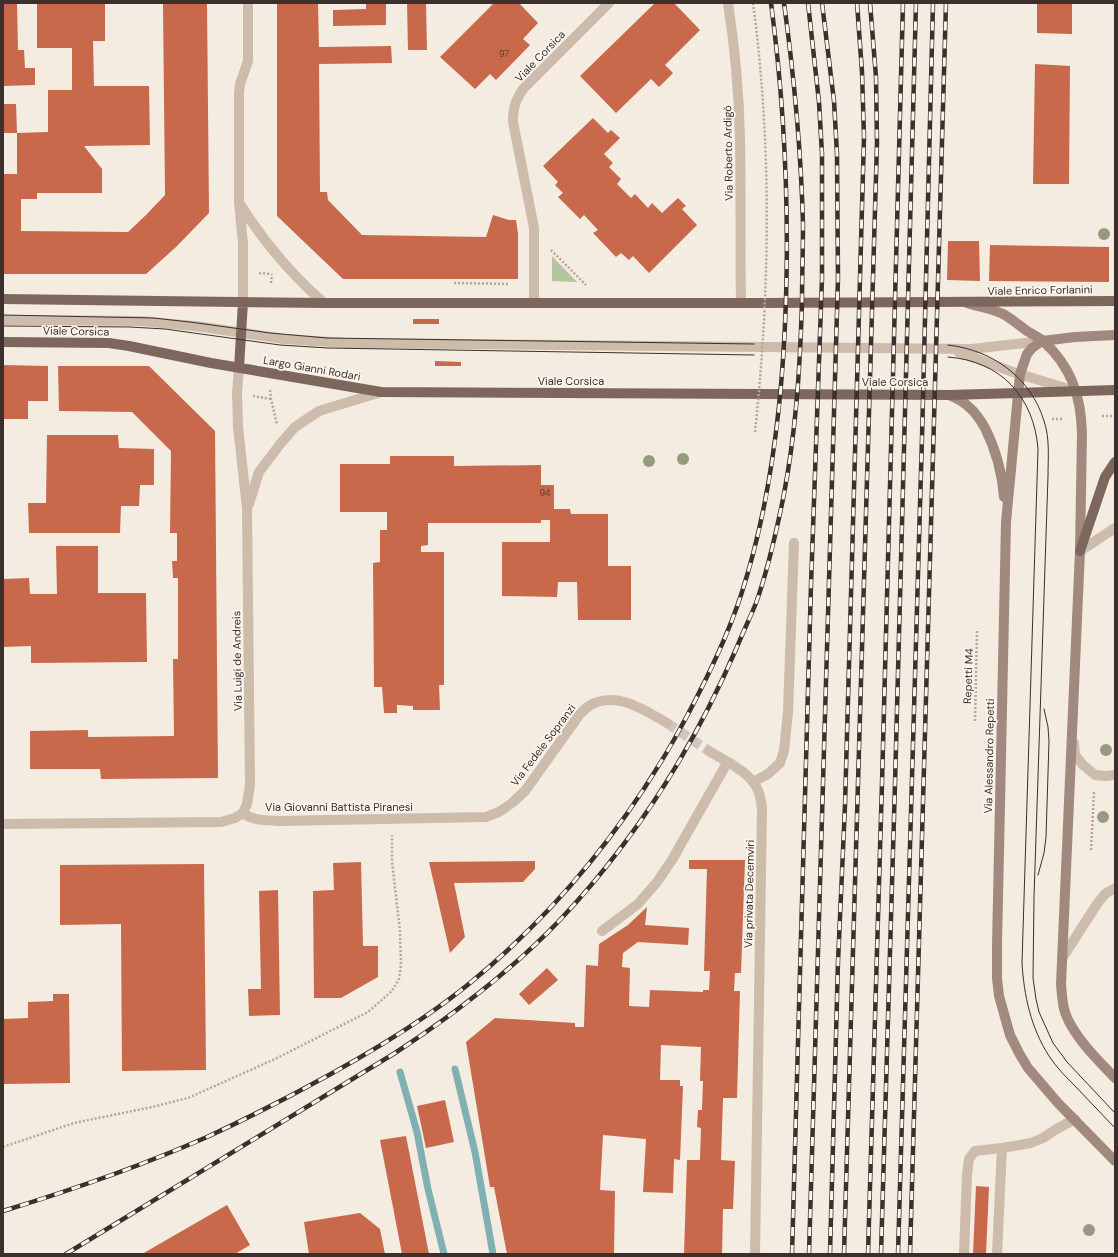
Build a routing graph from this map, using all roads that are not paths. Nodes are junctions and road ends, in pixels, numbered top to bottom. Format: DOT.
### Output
graph roads {
  1 [pos="248,3"];
  2 [pos="609,3"];
  3 [pos="728,3"];
  4 [pos="239,202"];
  5 [pos="3,299"];
  6 [pos="1115,301"];
  7 [pos="243,302"];
  8 [pos="965,302"];
  9 [pos="324,303"];
  10 [pos="534,303"];
  11 [pos="741,303"];
  12 [pos="3,320"];
  13 [pos="122,321"];
  14 [pos="241,333"];
  15 [pos="1115,335"];
  16 [pos="1042,341"];
  17 [pos="3,342"];
  18 [pos="148,349"];
  19 [pos="950,350"];
  20 [pos="239,368"];
  21 [pos="1020,374"];
  22 [pos="1115,390"];
  23 [pos="1076,391"];
  24 [pos="381,392"];
  25 [pos="1018,392"];
  26 [pos="949,394"];
  27 [pos="1115,462"];
  28 [pos="247,508"];
  29 [pos="1006,522"];
  30 [pos="1115,528"];
  31 [pos="794,543"];
  32 [pos="1080,551"];
  33 [pos="666,723"];
  34 [pos="1072,734"];
  35 [pos="709,751"];
  36 [pos="728,763"];
  37 [pos="1115,775"];
  38 [pos="753,782"];
  39 [pos="243,813"];
  40 [pos="486,817"];
  41 [pos="3,824"];
  42 [pos="1115,888"];
  43 [pos="602,931"];
  44 [pos="1063,957"];
  45 [pos="1115,1078"];
  46 [pos="1075,1120"];
  47 [pos="1002,1148"];
  48 [pos="1115,1161"];
  49 [pos="754,1254"];
  50 [pos="964,1254"];
  51 [pos="997,1254"];
  1 -- 4 [label="street"];
  2 -- 10 [label="street, Viale Corsica"];
  3 -- 11 [label="street, Via Roberto Ardigò"];
  4 -- 7 [label="street"];
  4 -- 9 [label="street"];
  5 -- 7 [label="main road"];
  6 -- 8 [label="main road, Viale Enrico Forlanini"];
  7 -- 9 [label="main road"];
  7 -- 14 [label="main road"];
  8 -- 11 [label="main road, Viale Enrico Forlanini"];
  8 -- 16 [label="main road, Viale Enrico Forlanini"];
  9 -- 10 [label="main road"];
  10 -- 11 [label="main road"];
  12 -- 13 [label="street, Viale Corsica"];
  13 -- 14 [label="street, Largo Gianni Rodari"];
  14 -- 19 [label="street, Largo Gianni Rodari"];
  14 -- 20 [label="main road"];
  15 -- 16 [label="main road"];
  16 -- 19 [label="street"];
  16 -- 21 [label="main road"];
  16 -- 23 [label="main road, Viale Enrico Forlanini"];
  17 -- 18 [label="main road, Viale Corsica"];
  18 -- 20 [label="main road, Largo Gianni Rodari"];
  19 -- 21 [label="street"];
  20 -- 24 [label="main road, Largo Gianni Rodari"];
  20 -- 28 [label="street"];
  21 -- 23 [label="street"];
  21 -- 25 [label="main road"];
  22 -- 23 [label="main road"];
  23 -- 25 [label="main road"];
  23 -- 32 [label="main road"];
  24 -- 26 [label="main road, Viale Corsica"];
  24 -- 28 [label="street, Viale Corsica"];
  25 -- 26 [label="main road"];
  25 -- 29 [label="main road, Via Alessandro Repetti"];
  26 -- 29 [label="main road"];
  27 -- 32 [label="main road"];
  28 -- 39 [label="street, Via Luigi de Andreis"];
  29 -- 46 [label="main road, Via Alessandro Repetti"];
  30 -- 32 [label="street"];
  31 -- 38 [label="street"];
  32 -- 34 [label="main road"];
  33 -- 40 [label="street, Via Fedele Sopranzi"];
  34 -- 37 [label="street"];
  34 -- 44 [label="main road"];
  35 -- 36 [label="street"];
  36 -- 38 [label="street, Via privata Decemviri"];
  36 -- 43 [label="street"];
  38 -- 49 [label="street, Via privata Decemviri"];
  39 -- 40 [label="street, Via Giovanni Battista Piranesi"];
  39 -- 41 [label="street"];
  42 -- 44 [label="street"];
  44 -- 45 [label="main road"];
  46 -- 47 [label="street"];
  46 -- 48 [label="main road, Via Alessandro Repetti"];
  47 -- 50 [label="street"];
  47 -- 51 [label="street"];
}
